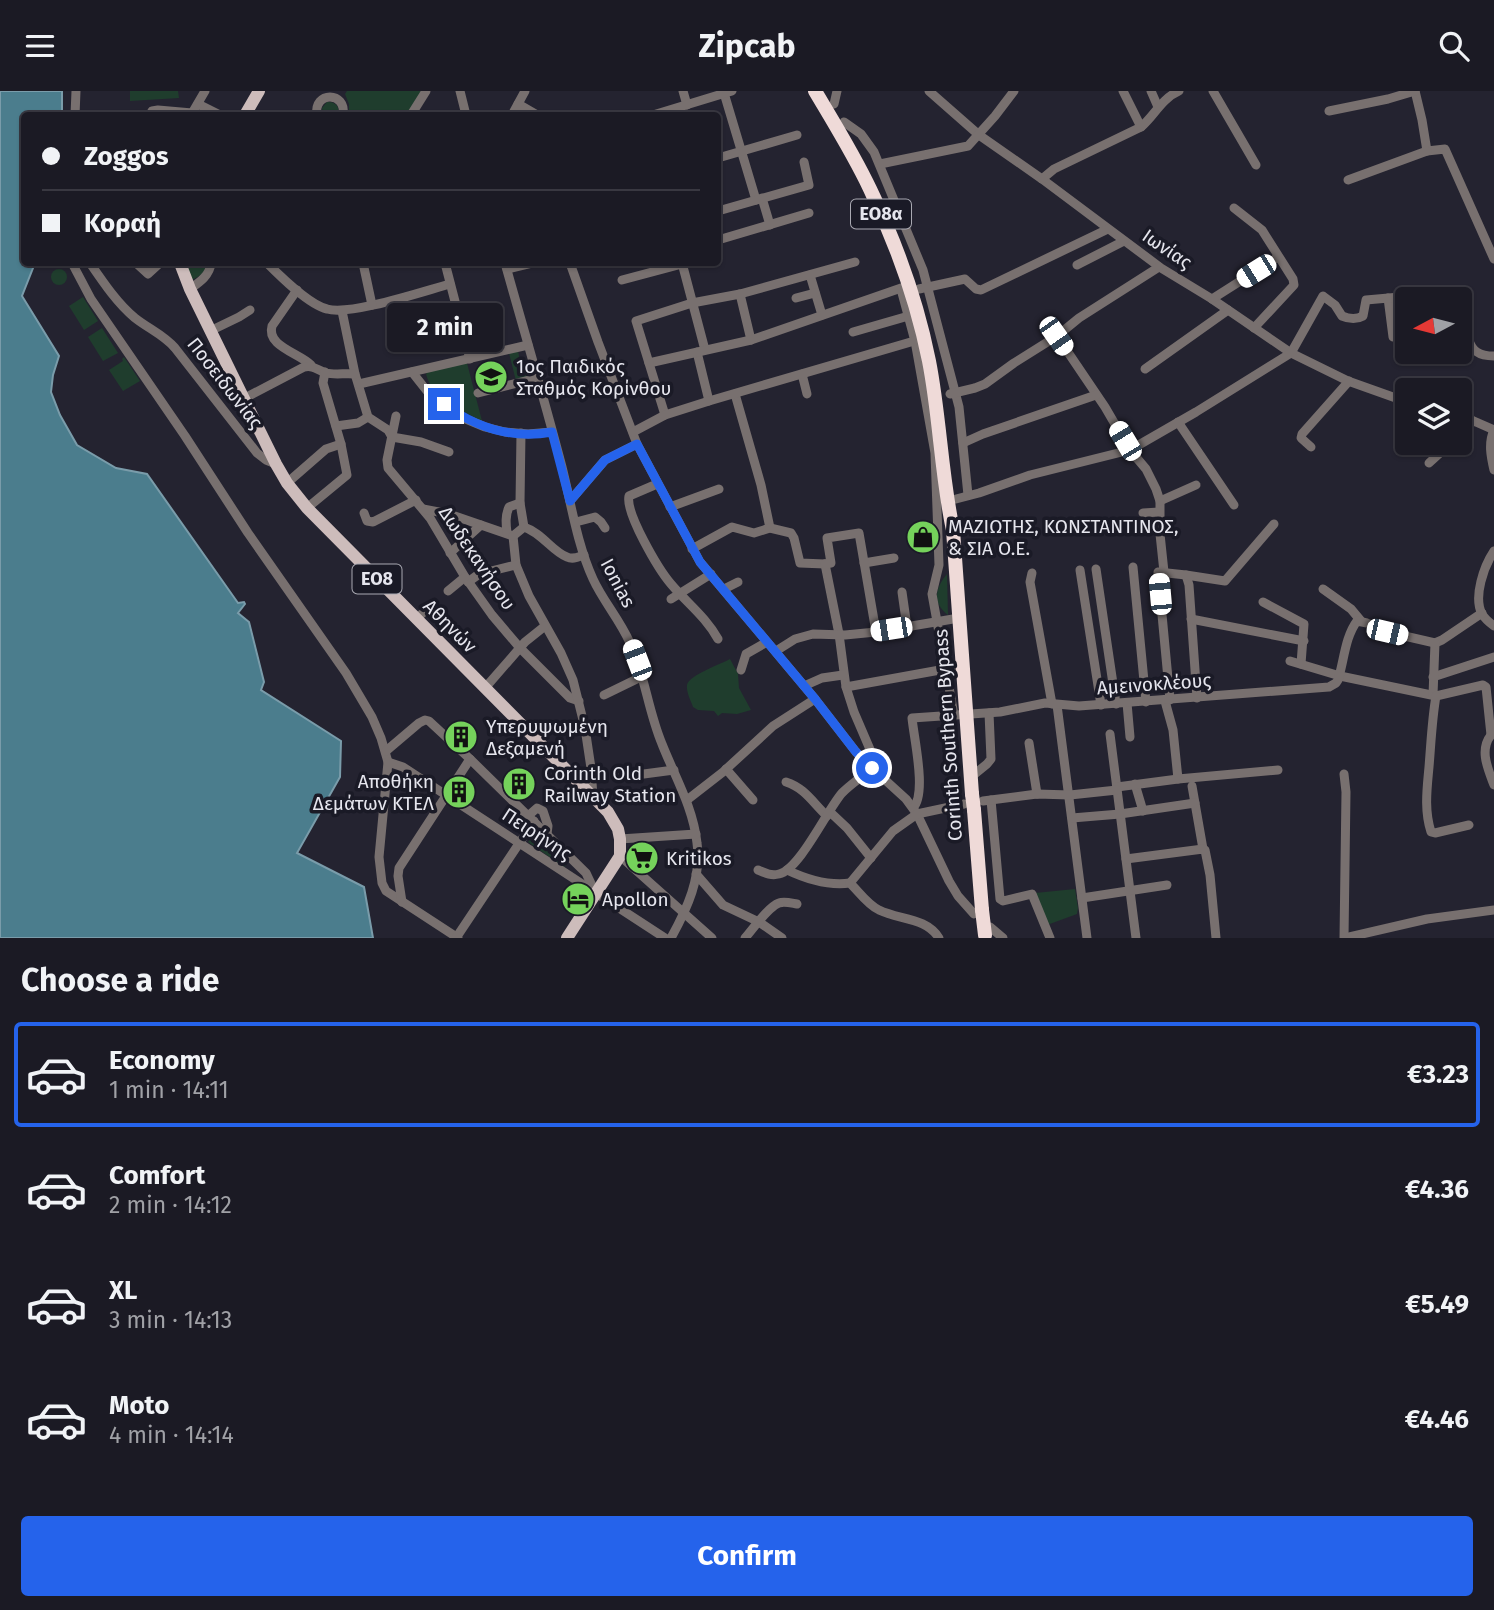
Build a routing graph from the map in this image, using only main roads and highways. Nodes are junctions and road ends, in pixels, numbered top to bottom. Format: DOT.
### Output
graph roads {
  1 [pos="259,91"];
  2 [pos="816,91"];
  3 [pos="826,91"];
  4 [pos="835,98"];
  5 [pos="247,112"];
  6 [pos="181,266"];
  7 [pos="914,287"];
  8 [pos="928,336"];
  9 [pos="953,530"];
  10 [pos="987,933"];
  11 [pos="567,938"];
  1 -- 5 [label="main road"];
  2 -- 7 [label="highway, Corinth Southern Bypass / ΕΟ8α"];
  3 -- 4 [label="highway, Corinth Southern Bypass / ΕΟ8α"];
  4 -- 7 [label="highway, Corinth Southern Bypass / ΕΟ8α"];
  6 -- 11 [label="main road, Αθηνών / ΕΟ8"];
  7 -- 8 [label="highway, Corinth Southern Bypass / ΕΟ8α"];
  7 -- 8 [label="highway, Corinth Southern Bypass / ΕΟ8α"];
  8 -- 9 [label="highway, Corinth Southern Bypass / ΕΟ8α"];
  8 -- 9 [label="highway, Corinth Southern Bypass / ΕΟ8α"];
  9 -- 10 [label="highway, Corinth Southern Bypass / ΕΟ8α, bridge"];
}
